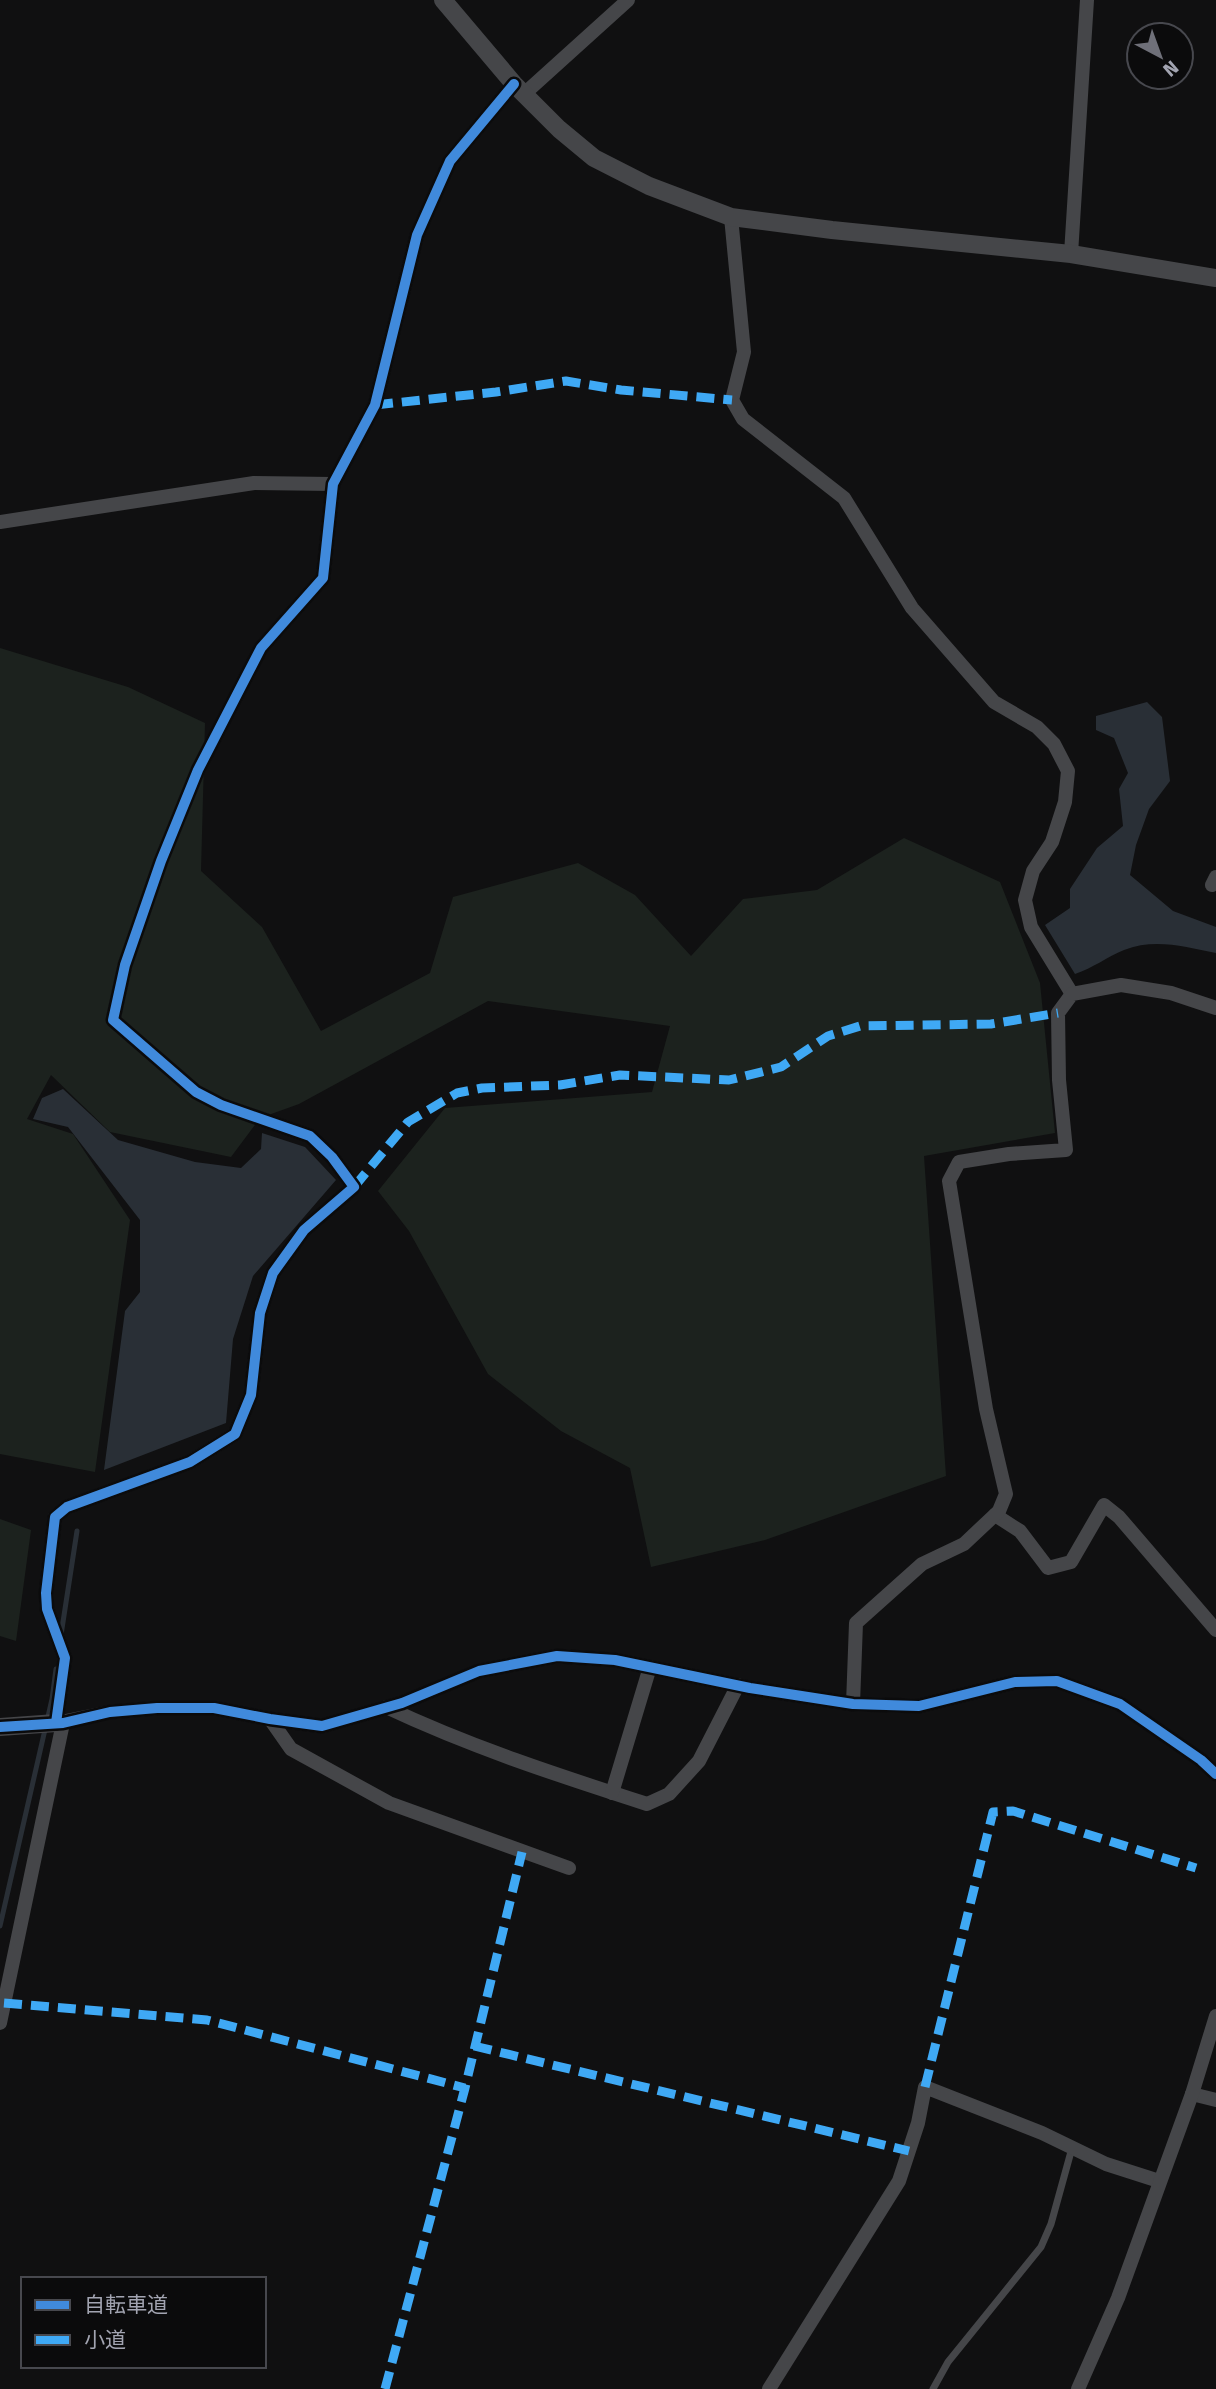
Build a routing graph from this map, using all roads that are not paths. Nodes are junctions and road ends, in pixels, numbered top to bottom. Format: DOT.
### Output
graph roads {
  1 [pos="443,0"];
  2 [pos="628,0"];
  3 [pos="1087,0"];
  4 [pos="519,89"];
  5 [pos="731,216"];
  6 [pos="1071,254"];
  7 [pos="1216,278"];
  8 [pos="333,484"];
  9 [pos="0,522"];
  10 [pos="1072,994"];
  11 [pos="1216,1008"];
  12 [pos="995,1515"];
  13 [pos="1216,1630"];
  14 [pos="650,1667"];
  15 [pos="738,1685"];
  16 [pos="853,1704"];
  17 [pos="386,1707"];
  18 [pos="270,1719"];
  19 [pos="59,1723"];
  20 [pos="0,1727"];
  21 [pos="1216,1774"];
  22 [pos="612,1793"];
  23 [pos="569,1868"];
  24 [pos="1216,2016"];
  25 [pos="0,2023"];
  26 [pos="1192,2094"];
  27 [pos="1216,2100"];
  28 [pos="1072,2147"];
  29 [pos="1159,2181"];
  30 [pos="769,2389"];
  31 [pos="933,2389"];
  32 [pos="1078,2389"];
  1 -- 4 [label="street"];
  2 -- 4 [label="street"];
  3 -- 6 [label="street"];
  4 -- 5 [label="street"];
  4 -- 8 [label="street"];
  5 -- 6 [label="street"];
  5 -- 10 [label="street"];
  6 -- 7 [label="street"];
  8 -- 9 [label="street"];
  8 -- 19 [label="street"];
  10 -- 11 [label="street"];
  10 -- 12 [label="street"];
  12 -- 13 [label="street"];
  12 -- 16 [label="street"];
  14 -- 15 [label="street"];
  14 -- 17 [label="street"];
  14 -- 22 [label="street"];
  15 -- 16 [label="street"];
  15 -- 22 [label="street"];
  16 -- 21 [label="street"];
  17 -- 18 [label="street"];
  17 -- 22 [label="street"];
  18 -- 19 [label="street"];
  18 -- 23 [label="street"];
  19 -- 20 [label="street"];
  19 -- 25 [label="street"];
  24 -- 26 [label="street"];
  26 -- 27 [label="street"];
  26 -- 29 [label="street"];
  28 -- 29 [label="street"];
  28 -- 30 [label="street"];
  28 -- 31 [label="lane"];
  29 -- 32 [label="street"];
}
